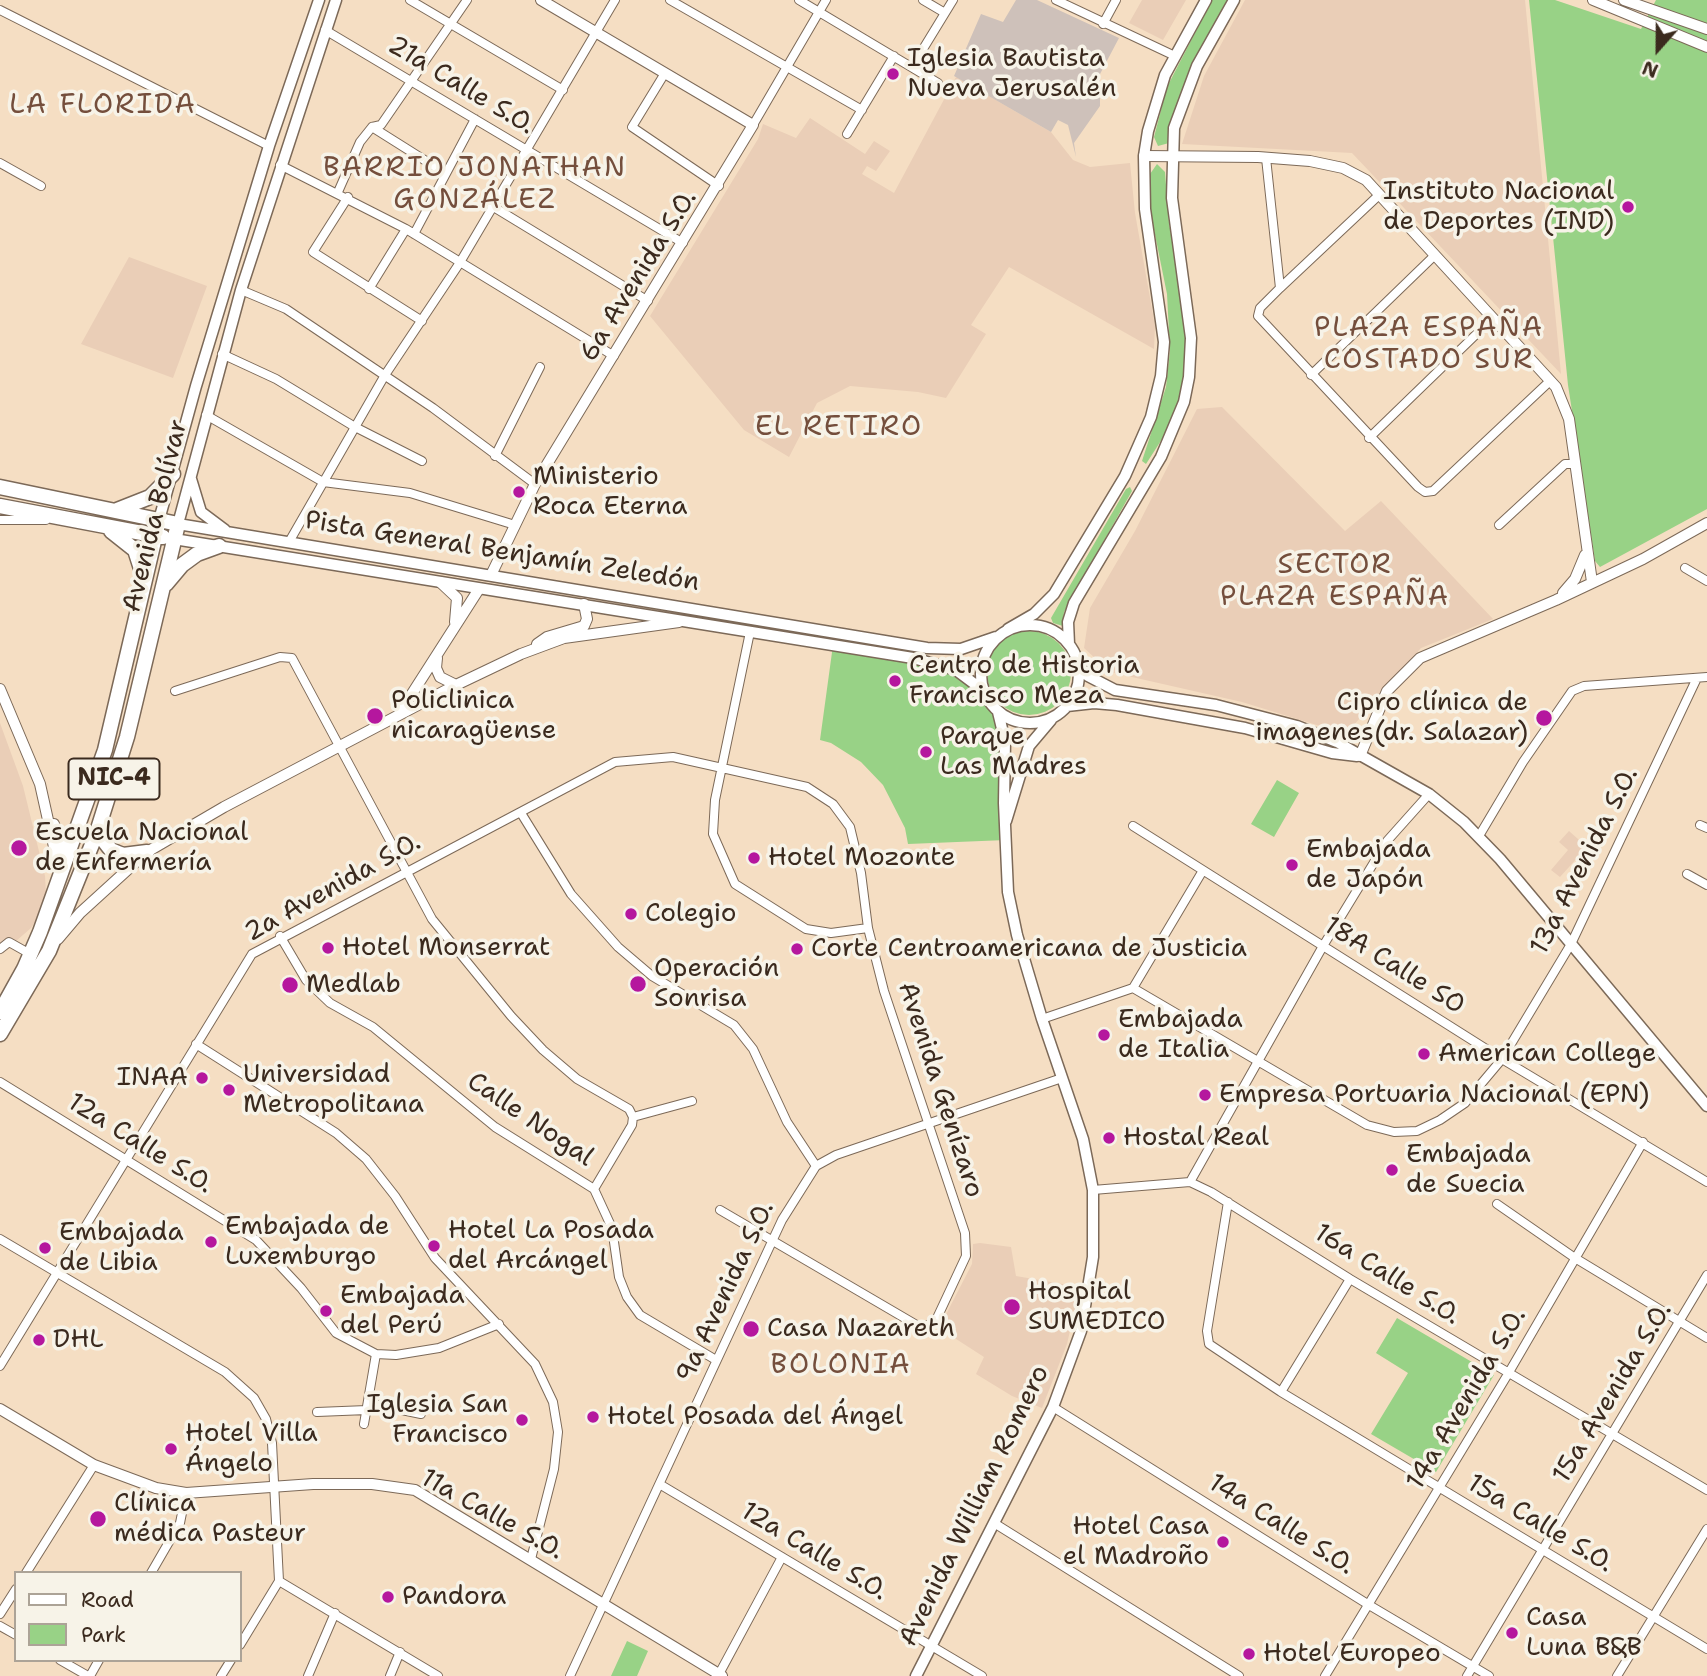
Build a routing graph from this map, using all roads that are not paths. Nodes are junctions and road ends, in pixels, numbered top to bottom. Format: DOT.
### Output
graph roads {
  1 [pos="319,0"];
  2 [pos="336,0"];
  3 [pos="410,0"];
  4 [pos="467,0"];
  5 [pos="541,0"];
  6 [pos="615,0"];
  7 [pos="670,0"];
  8 [pos="799,0"];
  9 [pos="826,0"];
  10 [pos="923,0"];
  11 [pos="953,0"];
  12 [pos="1056,0"];
  13 [pos="1116,0"];
  14 [pos="1206,0"];
  15 [pos="1234,0"];
  16 [pos="1593,0"];
  17 [pos="1624,0"];
  18 [pos="0,10"];
  19 [pos="819,12"];
  20 [pos="945,13"];
  21 [pos="1103,23"];
  22 [pos="450,26"];
  23 [pos="1707,29"];
  24 [pos="325,30"];
  25 [pos="596,33"];
  26 [pos="1707,47"];
  27 [pos="894,55"];
  28 [pos="1175,56"];
  29 [pos="912,67"];
  30 [pos="786,69"];
  31 [pos="665,73"];
  32 [pos="411,81"];
  33 [pos="938,83"];
  34 [pos="563,90"];
  35 [pos="862,110"];
  36 [pos="475,119"];
  37 [pos="754,125"];
  38 [pos="372,127"];
  39 [pos="847,134"];
  40 [pos="269,146"];
  41 [pos="526,150"];
  42 [pos="1171,155"];
  43 [pos="1144,156"];
  44 [pos="1266,158"];
  45 [pos="0,163"];
  46 [pos="280,165"];
  47 [pos="445,173"];
  48 [pos="41,186"];
  49 [pos="719,186"];
  50 [pos="338,192"];
  51 [pos="1379,195"];
  52 [pos="348,197"];
  53 [pos="492,206"];
  54 [pos="410,232"];
  55 [pos="683,243"];
  56 [pos="1435,256"];
  57 [pos="459,264"];
  58 [pos="1280,288"];
  59 [pos="369,289"];
  60 [pos="241,290"];
  61 [pos="648,301"];
  62 [pos="1493,318"];
  63 [pos="422,321"];
  64 [pos="222,354"];
  65 [pos="614,356"];
  66 [pos="540,367"];
  67 [pos="1311,374"];
  68 [pos="385,375"];
  69 [pos="1550,381"];
  70 [pos="206,415"];
  71 [pos="355,426"];
  72 [pos="1369,438"];
  73 [pos="495,456"];
  74 [pos="422,461"];
  75 [pos="1575,464"];
  76 [pos="173,474"];
  77 [pos="191,477"];
  78 [pos="323,482"];
  79 [pos="535,484"];
  80 [pos="0,487"];
  81 [pos="0,506"];
  82 [pos="112,511"];
  83 [pos="0,520"];
  84 [pos="159,520"];
  85 [pos="79,521"];
  86 [pos="1707,523"];
  87 [pos="178,524"];
  88 [pos="515,524"];
  89 [pos="1499,524"];
  90 [pos="106,527"];
  91 [pos="229,533"];
  92 [pos="155,536"];
  93 [pos="174,540"];
  94 [pos="289,542"];
  95 [pos="219,546"];
  96 [pos="1586,555"];
  97 [pos="1685,568"];
  98 [pos="398,574"];
  99 [pos="491,575"];
  100 [pos="520,580"];
  101 [pos="1707,581"];
  102 [pos="145,582"];
  103 [pos="439,582"];
  104 [pos="1592,582"];
  105 [pos="163,588"];
  106 [pos="479,589"];
  107 [pos="544,589"];
  108 [pos="588,591"];
  109 [pos="571,593"];
  110 [pos="1556,600"];
  111 [pos="584,604"];
  112 [pos="762,620"];
  113 [pos="683,622"];
  114 [pos="1009,629"];
  115 [pos="452,631"];
  116 [pos="750,632"];
  117 [pos="858,636"];
  118 [pos="996,637"];
  119 [pos="1069,644"];
  120 [pos="438,654"];
  121 [pos="522,654"];
  122 [pos="1077,664"];
  123 [pos="1707,677"];
  124 [pos="1697,678"];
  125 [pos="456,685"];
  126 [pos="0,689"];
  127 [pos="175,691"];
  128 [pos="984,691"];
  129 [pos="1067,706"];
  130 [pos="999,712"];
  131 [pos="1055,715"];
  132 [pos="394,719"];
  133 [pos="339,747"];
  134 [pos="1360,756"];
  135 [pos="722,769"];
  136 [pos="40,784"];
  137 [pos="1429,794"];
  138 [pos="522,813"];
  139 [pos="1005,824"];
  140 [pos="1133,826"];
  141 [pos="97,832"];
  142 [pos="1479,836"];
  143 [pos="147,852"];
  144 [pos="67,860"];
  145 [pos="405,870"];
  146 [pos="1202,872"];
  147 [pos="1687,874"];
  148 [pos="61,877"];
  149 [pos="1707,885"];
  150 [pos="868,928"];
  151 [pos="280,936"];
  152 [pos="1571,944"];
  153 [pos="1323,946"];
  154 [pos="0,949"];
  155 [pos="41,956"];
  156 [pos="1133,988"];
  157 [pos="0,1012"];
  158 [pos="1042,1019"];
  159 [pos="0,1034"];
  160 [pos="196,1044"];
  161 [pos="1502,1059"];
  162 [pos="1257,1063"];
  163 [pos="1062,1077"];
  164 [pos="0,1082"];
  165 [pos="692,1101"];
  166 [pos="1707,1106"];
  167 [pos="633,1117"];
  168 [pos="928,1122"];
  169 [pos="1643,1142"];
  170 [pos="126,1157"];
  171 [pos="816,1166"];
  172 [pos="1190,1182"];
  173 [pos="1707,1182"];
  174 [pos="594,1189"];
  175 [pos="1093,1190"];
  176 [pos="1228,1202"];
  177 [pos="1497,1204"];
  178 [pos="720,1210"];
  179 [pos="0,1239"];
  180 [pos="774,1239"];
  181 [pos="1574,1258"];
  182 [pos="57,1273"];
  183 [pos="1707,1275"];
  184 [pos="1350,1279"];
  185 [pos="1680,1323"];
  186 [pos="499,1324"];
  187 [pos="1707,1338"];
  188 [pos="376,1353"];
  189 [pos="716,1360"];
  190 [pos="0,1366"];
  191 [pos="1508,1374"];
  192 [pos="1281,1392"];
  193 [pos="367,1407"];
  194 [pos="1053,1407"];
  195 [pos="0,1409"];
  196 [pos="317,1412"];
  197 [pos="421,1414"];
  198 [pos="365,1424"];
  199 [pos="1613,1435"];
  200 [pos="94,1465"];
  201 [pos="661,1485"];
  202 [pos="274,1488"];
  203 [pos="1440,1488"];
  204 [pos="1707,1490"];
  205 [pos="186,1493"];
  206 [pos="994,1524"];
  207 [pos="1707,1529"];
  208 [pos="1543,1550"];
  209 [pos="782,1557"];
  210 [pos="531,1559"];
  211 [pos="27,1571"];
  212 [pos="152,1571"];
  213 [pos="279,1581"];
  214 [pos="14,1592"];
  215 [pos="603,1605"];
  216 [pos="1369,1605"];
  217 [pos="335,1613"];
  218 [pos="0,1614"];
  219 [pos="1654,1616"];
  220 [pos="242,1642"];
  221 [pos="931,1645"];
  222 [pos="1707,1648"];
  223 [pos="400,1652"];
  224 [pos="64,1662"];
  225 [pos="1472,1667"];
  226 [pos="720,1675"];
  227 [pos="89,1676"];
  228 [pos="308,1676"];
  229 [pos="390,1676"];
  230 [pos="438,1676"];
  231 [pos="570,1676"];
  232 [pos="916,1676"];
  233 [pos="982,1676"];
  234 [pos="1239,1676"];
  235 [pos="1325,1676"];
  236 [pos="1467,1676"];
  237 [pos="1489,1676"];
  238 [pos="1617,1676"];
  1 -- 40 [label="main road, Avenida Bolívar"];
  2 -- 24 [label="main road, Avenida Bolívar"];
  3 -- 22 [label="street"];
  4 -- 22 [label="street"];
  5 -- 25 [label="street"];
  6 -- 25 [label="street"];
  7 -- 30 [label="street"];
  8 -- 19 [label="street"];
  9 -- 19 [label="street, 6a Avenida S.O."];
  10 -- 20 [label="street"];
  11 -- 20 [label="street"];
  12 -- 21 [label="street"];
  13 -- 21 [label="street"];
  14 -- 28 [label="main road"];
  15 -- 42 [label="main road"];
  16 -- 26 [label="street"];
  17 -- 23 [label="street"];
  18 -- 40 [label="street"];
  19 -- 27 [label="street"];
  19 -- 30 [label="street, 6a Avenida S.O."];
  20 -- 29 [label="street"];
  21 -- 28 [label="street"];
  22 -- 32 [label="street"];
  22 -- 34 [label="street"];
  24 -- 32 [label="street, 21a Calle S.O."];
  24 -- 46 [label="main road, Avenida Bolívar"];
  25 -- 31 [label="street"];
  25 -- 34 [label="street"];
  27 -- 29 [label="street"];
  27 -- 35 [label="street"];
  28 -- 43 [label="main road"];
  29 -- 33 [label="street"];
  30 -- 35 [label="street"];
  30 -- 37 [label="street, 6a Avenida S.O."];
  31 -- 37 [label="street"];
  31 -- 49 [label="street"];
  32 -- 36 [label="street, 21a Calle S.O."];
  32 -- 38 [label="street"];
  34 -- 41 [label="street"];
  35 -- 39 [label="street"];
  36 -- 41 [label="street, 21a Calle S.O."];
  36 -- 47 [label="street"];
  37 -- 49 [label="street, 6a Avenida S.O."];
  38 -- 47 [label="street"];
  38 -- 50 [label="street"];
  40 -- 76 [label="main road, Avenida Bolívar"];
  41 -- 53 [label="street"];
  41 -- 55 [label="street, 21a Calle S.O."];
  42 -- 43 [label="street"];
  42 -- 44 [label="street"];
  42 -- 119 [label="main road"];
  43 -- 114 [label="main road"];
  44 -- 51 [label="street"];
  44 -- 58 [label="street"];
  45 -- 48 [label="street"];
  46 -- 50 [label="street"];
  46 -- 60 [label="main road, Avenida Bolívar"];
  47 -- 54 [label="street"];
  49 -- 55 [label="street, 6a Avenida S.O."];
  50 -- 52 [label="street"];
  51 -- 56 [label="street"];
  51 -- 58 [label="street"];
  52 -- 54 [label="street"];
  52 -- 59 [label="street"];
  53 -- 57 [label="street"];
  53 -- 61 [label="street"];
  54 -- 57 [label="street"];
  54 -- 59 [label="street"];
  55 -- 61 [label="street, 6a Avenida S.O."];
  56 -- 62 [label="street"];
  56 -- 67 [label="street"];
  57 -- 63 [label="street"];
  57 -- 65 [label="street"];
  58 -- 67 [label="street"];
  59 -- 63 [label="street"];
  60 -- 64 [label="main road, Avenida Bolívar"];
  60 -- 68 [label="street"];
  61 -- 65 [label="street, 6a Avenida S.O."];
  62 -- 69 [label="street"];
  62 -- 72 [label="street"];
  63 -- 68 [label="street"];
  64 -- 70 [label="main road, Avenida Bolívar"];
  64 -- 71 [label="street"];
  65 -- 79 [label="street, 6a Avenida S.O."];
  66 -- 73 [label="street"];
  67 -- 72 [label="street"];
  68 -- 71 [label="street"];
  68 -- 73 [label="street"];
  69 -- 72 [label="street"];
  69 -- 75 [label="street"];
  70 -- 77 [label="main road, Avenida Bolívar"];
  70 -- 78 [label="street"];
  71 -- 74 [label="street"];
  71 -- 78 [label="street"];
  73 -- 79 [label="street"];
  75 -- 89 [label="street"];
  75 -- 96 [label="street"];
  76 -- 82 [label="highway"];
  76 -- 84 [label="main road, Avenida Bolívar"];
  77 -- 87 [label="main road, Avenida Bolívar"];
  77 -- 91 [label="main road"];
  78 -- 88 [label="street"];
  78 -- 94 [label="street"];
  79 -- 88 [label="street, 6a Avenida S.O."];
  80 -- 82 [label="highway, Pista General Benjamín Zeledón"];
  81 -- 85 [label="highway, Pista General Benjamín Zeledón"];
  82 -- 84 [label="highway, Pista General Benjamín Zeledón"];
  83 -- 85 [label="street"];
  84 -- 87 [label="highway, Pista General Benjamín Zeledón"];
  84 -- 92 [label="highway, Avenida Bolívar / NIC-4"];
  85 -- 90 [label="highway, Pista General Benjamín Zeledón"];
  86 -- 104 [label="street"];
  87 -- 91 [label="main road, Pista General Benjamín Zeledón"];
  87 -- 93 [label="highway, Avenida Bolívar / NIC-4"];
  88 -- 99 [label="street, 6a Avenida S.O."];
  90 -- 92 [label="highway, Pista General Benjamín Zeledón"];
  90 -- 102 [label="highway"];
  91 -- 94 [label="main road, Pista General Benjamín Zeledón"];
  92 -- 93 [label="highway, Pista General Benjamín Zeledón"];
  92 -- 102 [label="highway, Avenida Bolívar / NIC-4"];
  93 -- 95 [label="main road, Pista General Benjamín Zeledón"];
  93 -- 105 [label="highway, Avenida Bolívar / NIC-4"];
  94 -- 99 [label="main road, Pista General Benjamín Zeledón"];
  95 -- 98 [label="main road, Pista General Benjamín Zeledón"];
  95 -- 105 [label="highway"];
  96 -- 104 [label="street"];
  96 -- 110 [label="street"];
  97 -- 101 [label="street"];
  98 -- 99 [label="main road"];
  98 -- 103 [label="main road, Pista General Benjamín Zeledón"];
  99 -- 100 [label="main road, Pista General Benjamín Zeledón"];
  100 -- 107 [label="main road"];
  100 -- 108 [label="main road, Pista General Benjamín Zeledón"];
  102 -- 144 [label="highway, Avenida Bolívar / NIC-4"];
  103 -- 106 [label="main road, Pista General Benjamín Zeledón"];
  103 -- 115 [label="street"];
  104 -- 110 [label="street"];
  105 -- 141 [label="highway, Avenida Bolívar / NIC-4"];
  106 -- 107 [label="main road"];
  106 -- 111 [label="main road, Pista General Benjamín Zeledón"];
  106 -- 115 [label="street"];
  107 -- 109 [label="main road"];
  108 -- 109 [label="main road"];
  108 -- 112 [label="main road, Pista General Benjamín Zeledón"];
  109 -- 111 [label="main road"];
  110 -- 134 [label="street"];
  111 -- 113 [label="main road, Pista General Benjamín Zeledón"];
  111 -- 121 [label="street"];
  112 -- 113 [label="main road"];
  112 -- 117 [label="main road, Pista General Benjamín Zeledón"];
  113 -- 116 [label="main road, Pista General Benjamín Zeledón"];
  113 -- 121 [label="street"];
  114 -- 118 [label="main road"];
  114 -- 119 [label="main road"];
  115 -- 120 [label="street"];
  116 -- 117 [label="main road"];
  116 -- 128 [label="main road, Pista General Benjamín Zeledón"];
  116 -- 135 [label="street"];
  117 -- 118 [label="main road, Pista General Benjamín Zeledón"];
  118 -- 128 [label="main road"];
  119 -- 122 [label="main road"];
  120 -- 125 [label="street"];
  120 -- 132 [label="street"];
  121 -- 125 [label="street"];
  122 -- 129 [label="main road"];
  122 -- 134 [label="main road"];
  123 -- 124 [label="street"];
  124 -- 142 [label="street"];
  124 -- 152 [label="street, 13a Avenida S.O."];
  125 -- 132 [label="street"];
  126 -- 136 [label="street"];
  127 -- 133 [label="street"];
  128 -- 130 [label="main road"];
  129 -- 131 [label="main road"];
  129 -- 134 [label="main road"];
  130 -- 131 [label="main road"];
  130 -- 139 [label="main road, Avenida William Romero"];
  131 -- 139 [label="main road, Avenida William Romero"];
  132 -- 133 [label="street"];
  133 -- 143 [label="street"];
  133 -- 145 [label="street"];
  134 -- 137 [label="main road"];
  135 -- 138 [label="street, 2a Avenida S.O."];
  135 -- 150 [label="street, Avenida Genízaro"];
  135 -- 150 [label="street"];
  136 -- 144 [label="street"];
  136 -- 148 [label="street"];
  137 -- 142 [label="main road"];
  137 -- 153 [label="street"];
  138 -- 145 [label="street, 2a Avenida S.O."];
  138 -- 171 [label="street"];
  139 -- 158 [label="main road, Avenida William Romero"];
  140 -- 146 [label="street, 18A Calle SO"];
  141 -- 143 [label="highway"];
  141 -- 155 [label="highway, Avenida Bolívar / NIC-4"];
  142 -- 152 [label="main road"];
  143 -- 155 [label="street"];
  144 -- 148 [label="highway, Avenida Bolívar / NIC-4"];
  145 -- 151 [label="street, 2a Avenida S.O."];
  145 -- 167 [label="street"];
  146 -- 153 [label="street, 18A Calle SO"];
  146 -- 156 [label="street"];
  147 -- 149 [label="street"];
  148 -- 155 [label="highway, Avenida Bolívar / NIC-4"];
  150 -- 168 [label="street, Avenida Genízaro"];
  151 -- 160 [label="street, 2a Avenida S.O."];
  151 -- 174 [label="street, Calle Nogal"];
  152 -- 161 [label="street, 13a Avenida S.O."];
  152 -- 166 [label="main road"];
  153 -- 161 [label="street, 18A Calle SO"];
  153 -- 162 [label="street"];
  154 -- 155 [label="street"];
  155 -- 157 [label="highway, Avenida Bolívar / NIC-4"];
  155 -- 159 [label="highway, Avenida Bolívar / NIC-4"];
  156 -- 158 [label="street"];
  156 -- 162 [label="street, 13a Avenida S.O."];
  158 -- 163 [label="main road, Avenida William Romero"];
  160 -- 170 [label="street, 2a Avenida S.O."];
  160 -- 186 [label="street"];
  161 -- 162 [label="street, 13a Avenida S.O."];
  161 -- 169 [label="street, 18A Calle SO"];
  162 -- 172 [label="street"];
  163 -- 168 [label="street"];
  163 -- 175 [label="main road, Avenida William Romero"];
  164 -- 170 [label="street, 12a Calle S.O."];
  165 -- 167 [label="street"];
  167 -- 174 [label="street"];
  168 -- 171 [label="street"];
  168 -- 180 [label="street, Avenida Genízaro"];
  169 -- 173 [label="street, 18A Calle SO"];
  169 -- 181 [label="street, 14a Avenida S.O."];
  170 -- 182 [label="street, 2a Avenida S.O."];
  170 -- 188 [label="street, 12a Calle S.O."];
  171 -- 180 [label="street, 9a Avenida S.O."];
  172 -- 175 [label="street"];
  172 -- 176 [label="street, 16a Calle S.O."];
  174 -- 189 [label="street, Calle Nogal"];
  175 -- 194 [label="main road, Avenida William Romero"];
  176 -- 184 [label="street, 16a Calle S.O."];
  176 -- 192 [label="street, 15a Calle S.O."];
  177 -- 181 [label="street"];
  178 -- 180 [label="street"];
  179 -- 182 [label="street"];
  180 -- 189 [label="street, 9a Avenida S.O."];
  181 -- 185 [label="street"];
  181 -- 191 [label="street, 14a Avenida S.O."];
  182 -- 190 [label="street, 2a Avenida S.O."];
  182 -- 202 [label="street"];
  183 -- 185 [label="street, 15a Avenida S.O."];
  184 -- 191 [label="street, 16a Calle S.O."];
  184 -- 192 [label="street"];
  185 -- 187 [label="street"];
  185 -- 199 [label="street, 15a Avenida S.O."];
  186 -- 188 [label="street, 12a Calle S.O."];
  186 -- 210 [label="street"];
  188 -- 193 [label="street"];
  189 -- 201 [label="street, 9a Avenida S.O."];
  191 -- 199 [label="street, 16a Calle S.O."];
  191 -- 203 [label="street, 14a Avenida S.O."];
  192 -- 203 [label="street, 15a Calle S.O."];
  193 -- 196 [label="street"];
  193 -- 197 [label="street"];
  193 -- 198 [label="street"];
  194 -- 206 [label="main road, Avenida William Romero"];
  194 -- 216 [label="street, 14a Calle S.O."];
  195 -- 200 [label="street, 11a Calle S.O."];
  199 -- 204 [label="street, 16a Calle S.O."];
  199 -- 208 [label="street, 15a Avenida S.O."];
  200 -- 205 [label="street, 11a Calle S.O."];
  200 -- 211 [label="street"];
  201 -- 209 [label="street, 12a Calle S.O."];
  201 -- 215 [label="street, 9a Avenida S.O."];
  202 -- 205 [label="street, 11a Calle S.O."];
  202 -- 210 [label="street, 11a Calle S.O."];
  202 -- 213 [label="street"];
  203 -- 208 [label="street, 15a Calle S.O."];
  203 -- 216 [label="street, 14a Avenida S.O."];
  205 -- 212 [label="street"];
  206 -- 221 [label="main road, Avenida William Romero"];
  206 -- 234 [label="street"];
  207 -- 219 [label="street"];
  208 -- 219 [label="street, 15a Calle S.O."];
  208 -- 225 [label="street, 15a Avenida S.O."];
  209 -- 221 [label="street, 12a Calle S.O."];
  209 -- 226 [label="street"];
  210 -- 215 [label="street, 11a Calle S.O."];
  213 -- 217 [label="street"];
  213 -- 220 [label="street"];
  214 -- 218 [label="street"];
  215 -- 226 [label="street, 11a Calle S.O."];
  215 -- 231 [label="street, 9a Avenida S.O."];
  216 -- 225 [label="street, 14a Calle S.O."];
  216 -- 235 [label="street, 14a Avenida S.O."];
  217 -- 223 [label="street"];
  217 -- 228 [label="street"];
  219 -- 222 [label="street, 15a Calle S.O."];
  219 -- 238 [label="street"];
  221 -- 232 [label="main road, Avenida William Romero"];
  221 -- 233 [label="street, 12a Calle S.O."];
  223 -- 229 [label="street"];
  223 -- 230 [label="street"];
  224 -- 227 [label="street"];
  225 -- 236 [label="street, 15a Avenida S.O."];
  225 -- 237 [label="street, 14a Calle S.O."];
}
